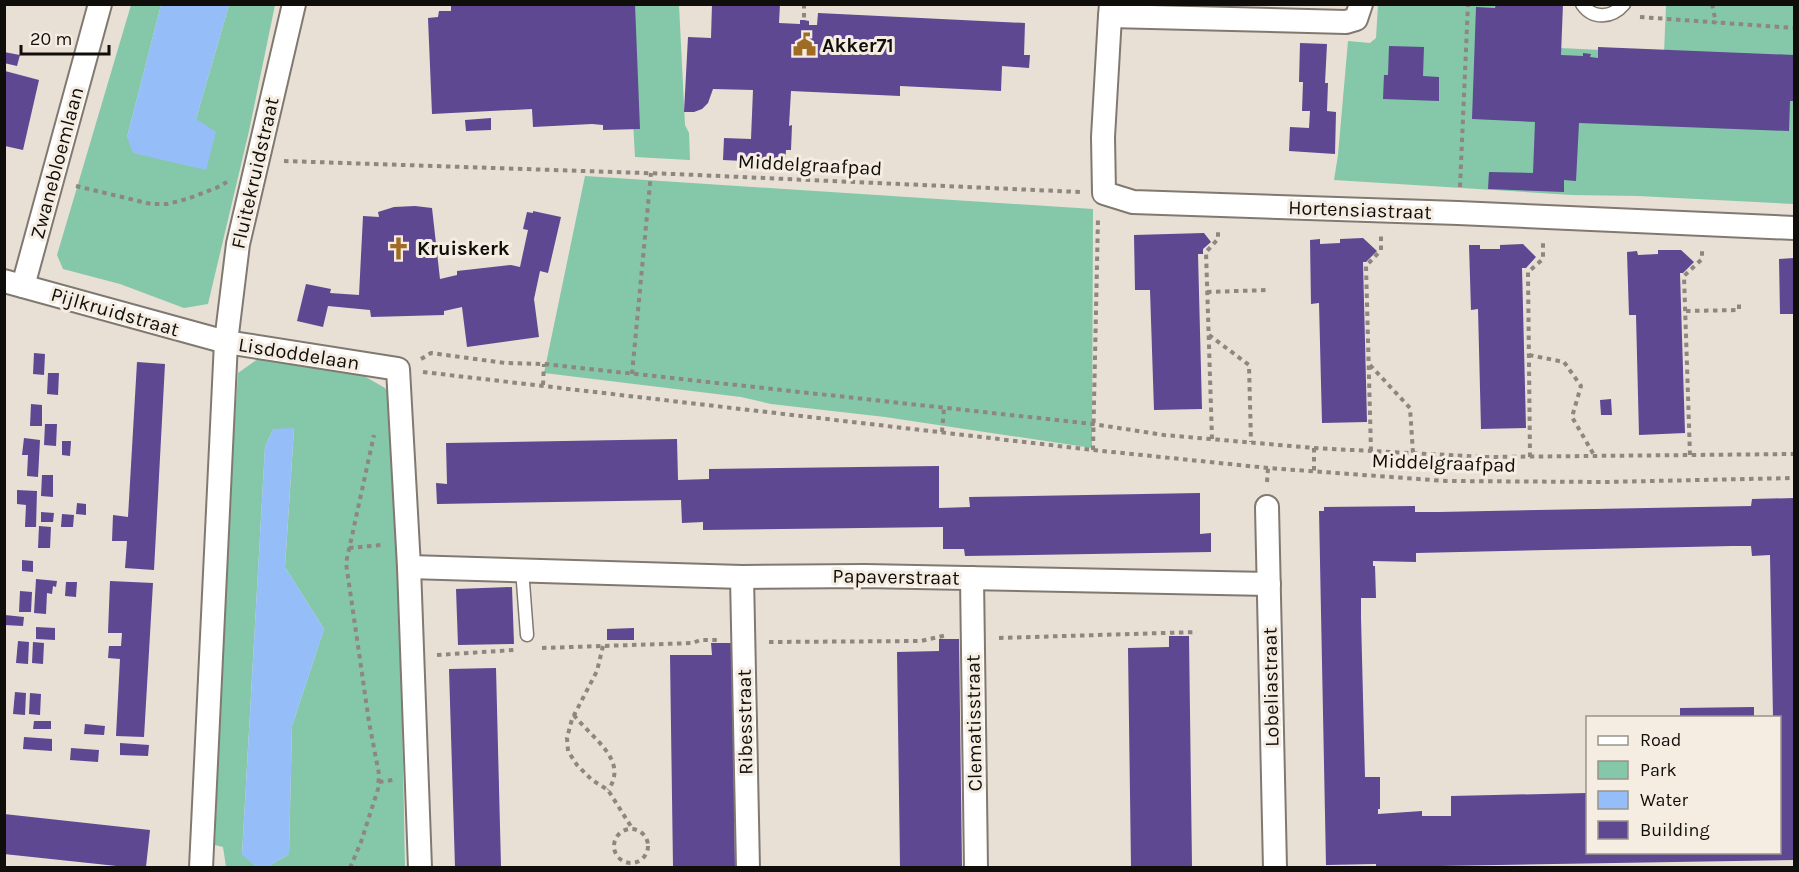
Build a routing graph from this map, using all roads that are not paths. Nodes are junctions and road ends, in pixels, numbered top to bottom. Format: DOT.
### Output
graph roads {
  1 [pos="100,4"];
  2 [pos="294,4"];
  3 [pos="1361,4"];
  4 [pos="1582,4"];
  5 [pos="1624,4"];
  6 [pos="1111,10"];
  7 [pos="1794,228"];
  8 [pos="14,283"];
  9 [pos="225,342"];
  10 [pos="1267,507"];
  11 [pos="409,567"];
  12 [pos="522,569"];
  13 [pos="742,577"];
  14 [pos="972,578"];
  15 [pos="1269,584"];
  16 [pos="527,635"];
  17 [pos="201,867"];
  18 [pos="420,867"];
  19 [pos="748,867"];
  20 [pos="976,867"];
  21 [pos="1275,867"];
  1 -- 8 [label="street, Zwanebloemlaan"];
  2 -- 9 [label="street, Fluitekruidstraat"];
  3 -- 6 [label="street"];
  4 -- 5 [label="lane"];
  6 -- 7 [label="street, Hortensiastraat"];
  8 -- 9 [label="street, Pijlkruidstraat"];
  9 -- 11 [label="street, Lisdoddelaan"];
  9 -- 17 [label="street, Lisdoddelaan"];
  10 -- 15 [label="street, Lobeliastraat"];
  11 -- 12 [label="street, Papaverstraat"];
  11 -- 18 [label="street"];
  12 -- 13 [label="street, Papaverstraat"];
  12 -- 16 [label="lane"];
  13 -- 14 [label="street, Papaverstraat"];
  13 -- 19 [label="street, Ribesstraat"];
  14 -- 15 [label="street, Papaverstraat"];
  14 -- 20 [label="street, Clematisstraat"];
  15 -- 21 [label="street, Lobeliastraat"];
}
